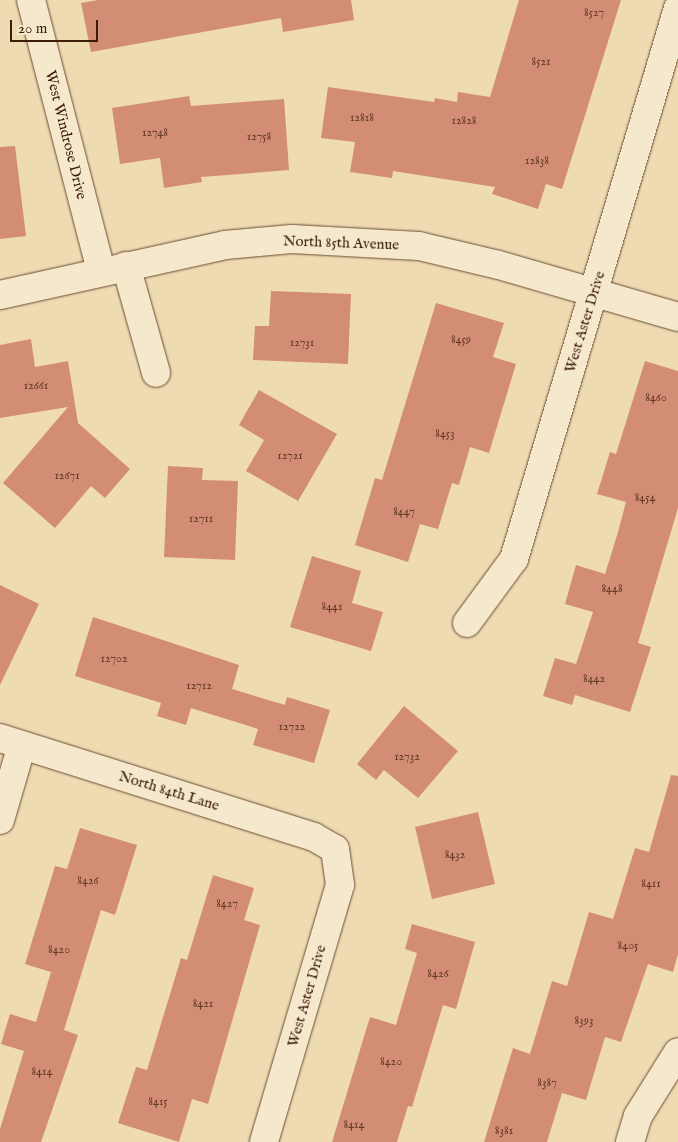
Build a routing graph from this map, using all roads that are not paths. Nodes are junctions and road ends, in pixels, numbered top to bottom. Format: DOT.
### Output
graph roads {
  1 [pos="31,0"];
  2 [pos="678,8"];
  3 [pos="114,268"];
  4 [pos="594,292"];
  5 [pos="0,295"];
  6 [pos="678,317"];
  7 [pos="156,373"];
  8 [pos="467,623"];
  9 [pos="11,742"];
  10 [pos="0,820"];
  11 [pos="335,849"];
  12 [pos="678,1052"];
  13 [pos="264,1142"];
  14 [pos="630,1142"];
  1 -- 3 [label="street, West Windrose Drive"];
  2 -- 4 [label="street, West Aster Drive"];
  3 -- 4 [label="street, North 85th Avenue"];
  3 -- 5 [label="street, North 85th Avenue"];
  3 -- 7 [label="street, West Windrose Drive"];
  4 -- 6 [label="street, North 85th Avenue"];
  4 -- 8 [label="street, West Aster Drive"];
  9 -- 10 [label="street"];
  9 -- 11 [label="street, North 84th Lane"];
  11 -- 13 [label="street, West Aster Drive"];
  12 -- 14 [label="street"];
}
